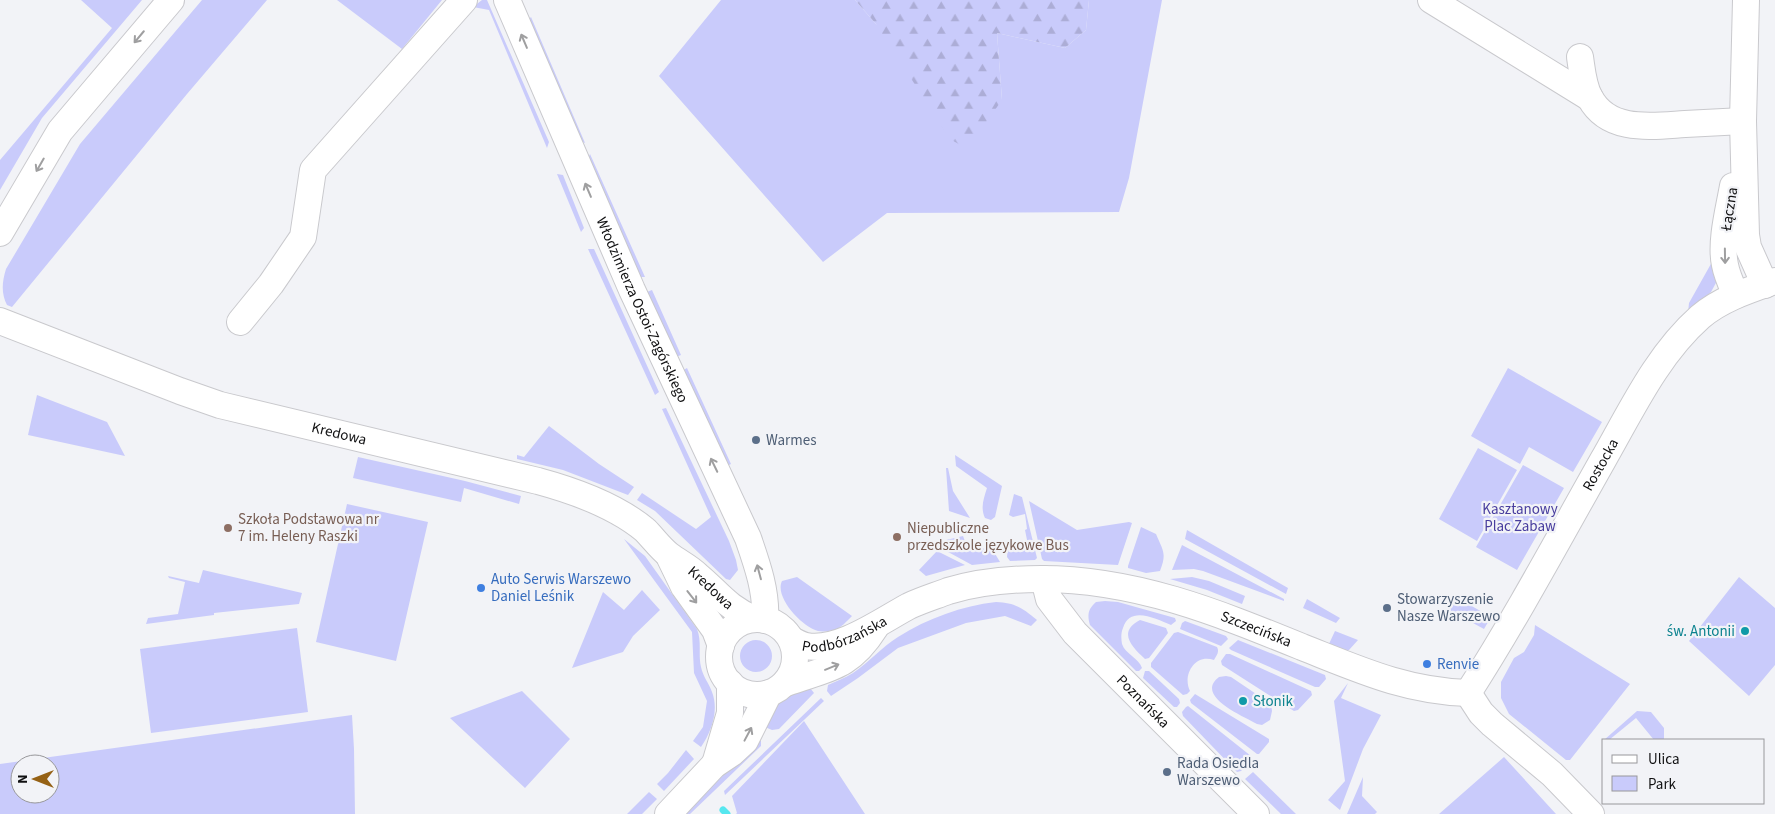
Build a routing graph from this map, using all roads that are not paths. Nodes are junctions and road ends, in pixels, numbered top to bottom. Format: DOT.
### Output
graph roads {
  1 [pos="171,0"];
  2 [pos="464,0"];
  3 [pos="507,0"];
  4 [pos="1431,0"];
  5 [pos="1746,0"];
  6 [pos="1580,57"];
  7 [pos="1590,98"];
  8 [pos="1743,121"];
  9 [pos="0,233"];
  10 [pos="1770,283"];
  11 [pos="1736,295"];
  12 [pos="0,321"];
  13 [pos="240,322"];
  14 [pos="668,555"];
  15 [pos="1044,579"];
  16 [pos="760,620"];
  17 [pos="877,626"];
  18 [pos="792,640"];
  19 [pos="721,646"];
  20 [pos="730,683"];
  21 [pos="777,688"];
  22 [pos="1468,693"];
  23 [pos="716,764"];
  24 [pos="668,814"];
  25 [pos="1256,814"];
  26 [pos="1591,814"];
  1 -- 9 [label="street, one-way"];
  2 -- 13 [label="street"];
  16 -- 3 [label="street, Włodzimierza Ostoi-Zagórskiego, one-way"];
  4 -- 7 [label="street"];
  5 -- 8 [label="street, Łączna"];
  6 -- 7 [label="street"];
  7 -- 8 [label="street"];
  8 -- 10 [label="street, Łączna"];
  8 -- 11 [label="street, Łączna, one-way"];
  10 -- 11 [label="street, Rostocka"];
  11 -- 22 [label="street, Rostocka"];
  12 -- 14 [label="street, Kredowa"];
  14 -- 16 [label="street, Kredowa"];
  14 -- 19 [label="street, Kredowa, one-way"];
  15 -- 17 [label="street, Szczecińska"];
  15 -- 22 [label="street, Szczecińska"];
  15 -- 25 [label="street, Poznańska"];
  16 -- 18 [label="street"];
  16 -- 19 [label="street"];
  17 -- 18 [label="street, Podbórzańska"];
  21 -- 17 [label="street, Podbórzańska, one-way"];
  18 -- 21 [label="street"];
  19 -- 20 [label="street"];
  20 -- 21 [label="street"];
  20 -- 23 [label="street"];
  23 -- 21 [label="street, one-way"];
  22 -- 26 [label="street"];
  23 -- 24 [label="street"];
}
